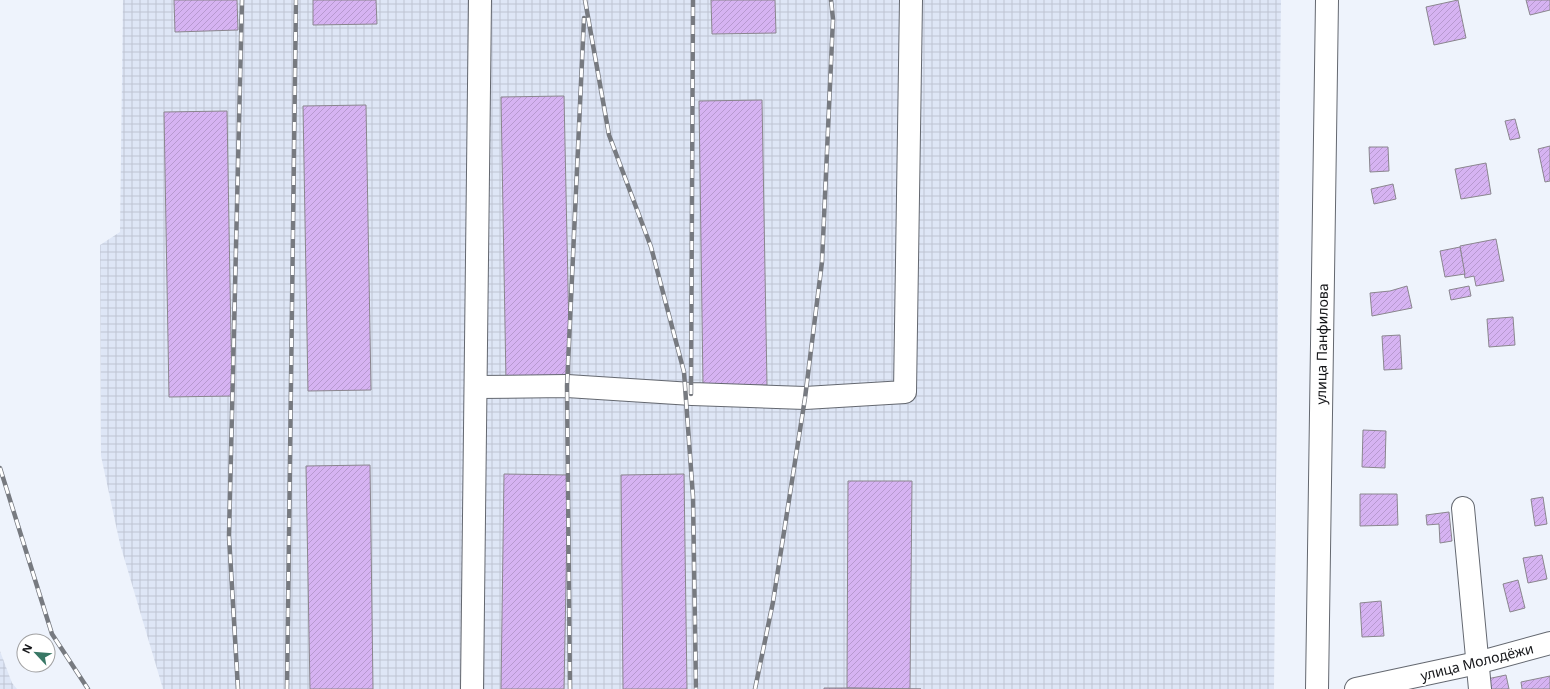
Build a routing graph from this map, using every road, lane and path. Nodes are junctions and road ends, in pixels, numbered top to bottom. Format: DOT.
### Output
graph roads {
  1 [pos="480,0"];
  2 [pos="911,0"];
  3 [pos="1327,0"];
  4 [pos="476,386"];
  5 [pos="1463,508"];
  6 [pos="1550,644"];
  7 [pos="1477,663"];
  8 [pos="472,689"];
  9 [pos="1317,689"];
  10 [pos="1356,689"];
  11 [pos="1480,689"];
  1 -- 4 [label="main road"];
  2 -- 4 [label="main road"];
  3 -- 9 [label="main road, улица Панфилова"];
  4 -- 8 [label="main road"];
  5 -- 7 [label="main road"];
  6 -- 7 [label="main road, улица Молодёжи"];
  7 -- 10 [label="main road, улица Молодёжи"];
  7 -- 11 [label="main road"];
}
